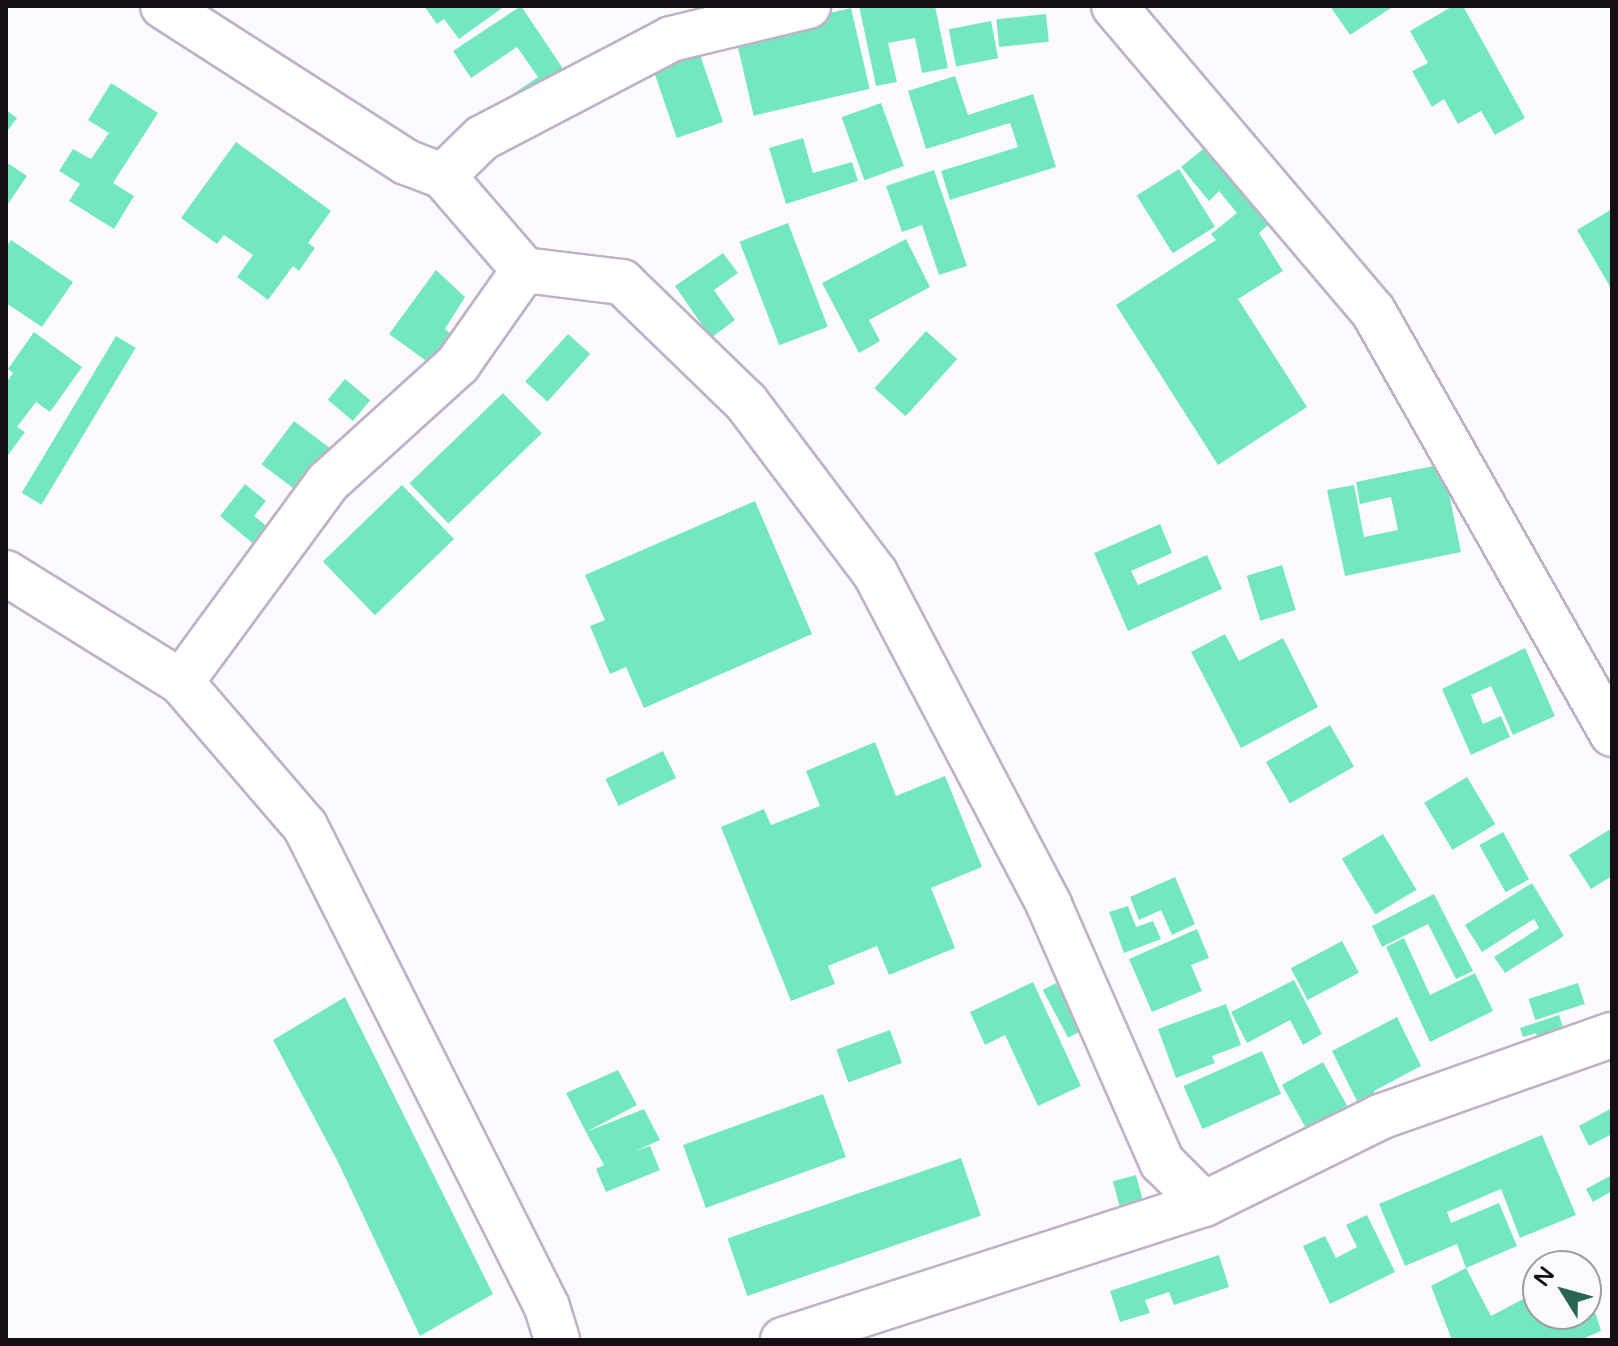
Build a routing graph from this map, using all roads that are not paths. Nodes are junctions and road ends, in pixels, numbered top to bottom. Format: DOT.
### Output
graph roads {
  1 [pos="163,6"];
  2 [pos="808,6"];
  3 [pos="1114,6"];
  4 [pos="443,176"];
  5 [pos="524,270"];
  6 [pos="6,573"];
  7 [pos="181,682"];
  8 [pos="1612,734"];
  9 [pos="1612,1035"];
  10 [pos="1204,1204"];
  11 [pos="557,1340"];
  12 [pos="783,1340"];
  1 -- 4 [label="street"];
  2 -- 4 [label="street"];
  3 -- 8 [label="street"];
  4 -- 5 [label="street"];
  5 -- 7 [label="street"];
  5 -- 10 [label="street"];
  6 -- 7 [label="street"];
  7 -- 11 [label="street"];
  9 -- 10 [label="street"];
  10 -- 12 [label="street"];
}
